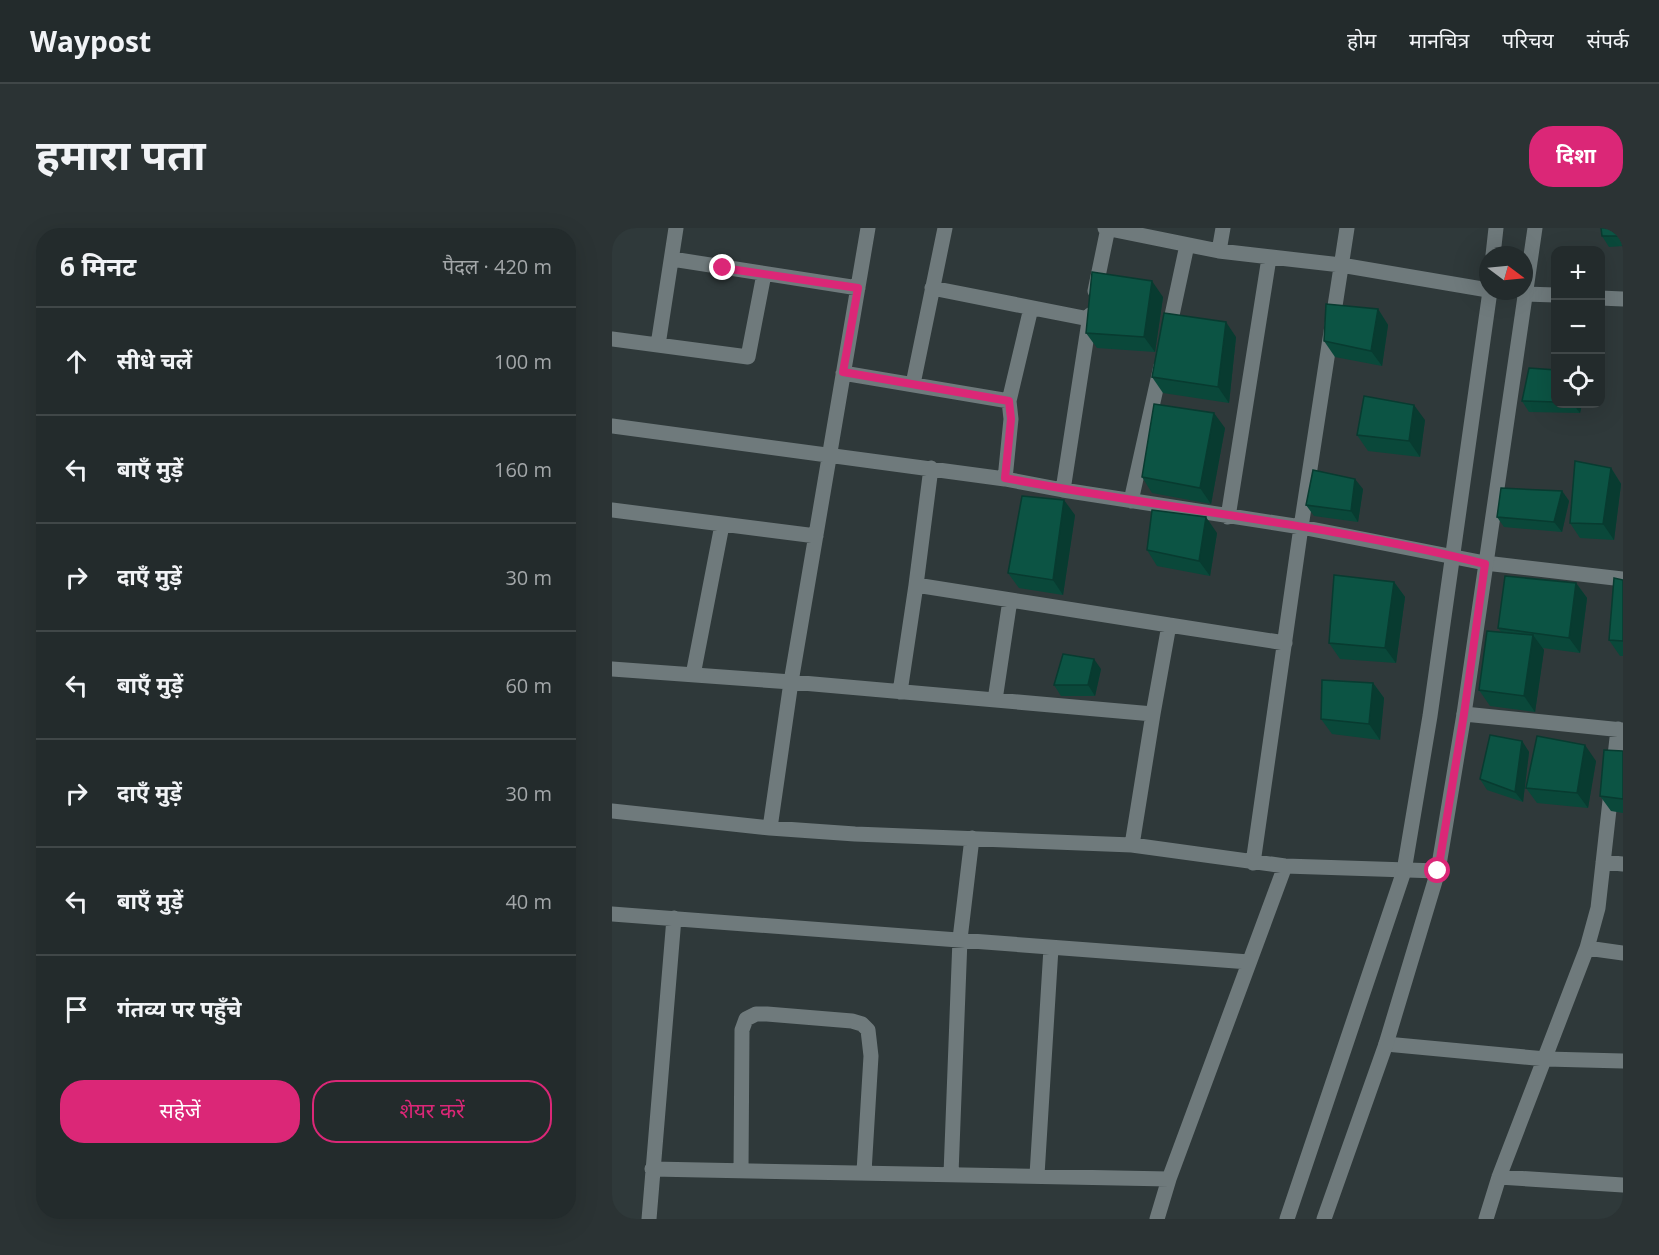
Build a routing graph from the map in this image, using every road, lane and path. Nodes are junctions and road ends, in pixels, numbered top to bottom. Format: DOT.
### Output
graph roads {
  1 [pos="676,228"];
  2 [pos="868,228"];
  3 [pos="945,228"];
  4 [pos="1107,228"];
  5 [pos="1223,228"];
  6 [pos="1347,228"];
  7 [pos="1496,228"];
  8 [pos="1535,228"];
  9 [pos="1188,245"];
  10 [pos="1494,246"];
  11 [pos="1532,246"];
  12 [pos="1219,251"];
  13 [pos="1269,258"];
  14 [pos="672,259"];
  15 [pos="1341,265"];
  16 [pos="764,274"];
  17 [pos="858,288"];
  18 [pos="932,288"];
  19 [pos="1479,289"];
  20 [pos="1533,295"];
  21 [pos="1551,296"];
  22 [pos="1605,298"];
  23 [pos="1623,299"];
  24 [pos="1488,300"];
  25 [pos="1523,300"];
  26 [pos="1031,308"];
  27 [pos="1089,319"];
  28 [pos="612,339"];
  29 [pos="658,345"];
  30 [pos="843,372"];
  31 [pos="913,384"];
  32 [pos="1009,401"];
  33 [pos="612,426"];
  34 [pos="828,454"];
  35 [pos="932,468"];
  36 [pos="1005,478"];
  37 [pos="1063,490"];
  38 [pos="1131,501"];
  39 [pos="612,510"];
  40 [pos="1228,517"];
  41 [pos="722,525"];
  42 [pos="1301,527"];
  43 [pos="816,536"];
  44 [pos="1453,556"];
  45 [pos="1485,564"];
  46 [pos="1623,579"];
  47 [pos="916,585"];
  48 [pos="1010,600"];
  49 [pos="1169,625"];
  50 [pos="1285,644"];
  51 [pos="612,669"];
  52 [pos="693,675"];
  53 [pos="790,682"];
  54 [pos="900,692"];
  55 [pos="995,700"];
  56 [pos="1153,714"];
  57 [pos="1464,714"];
  58 [pos="1620,729"];
  59 [pos="612,811"];
  60 [pos="770,828"];
  61 [pos="972,838"];
  62 [pos="1132,845"];
  63 [pos="1604,862"];
  64 [pos="1253,863"];
  65 [pos="1623,864"];
  66 [pos="1285,866"];
  67 [pos="1404,871"];
  68 [pos="1438,871"];
  69 [pos="612,914"];
  70 [pos="674,918"];
  71 [pos="960,939"];
  72 [pos="1051,948"];
  73 [pos="1587,948"];
  74 [pos="1623,953"];
  75 [pos="1249,962"];
  76 [pos="1386,1044"];
  77 [pos="1546,1059"];
  78 [pos="1623,1061"];
  79 [pos="652,1169"];
  80 [pos="741,1170"];
  81 [pos="864,1172"];
  82 [pos="951,1174"];
  83 [pos="1037,1175"];
  84 [pos="1499,1177"];
  85 [pos="1169,1179"];
  86 [pos="1623,1185"];
  87 [pos="649,1219"];
  88 [pos="1157,1219"];
  89 [pos="1287,1219"];
  90 [pos="1324,1219"];
  91 [pos="1486,1219"];
  1 -- 14 [label="street"];
  2 -- 17 [label="street"];
  3 -- 18 [label="street"];
  4 -- 9 [label="street"];
  4 -- 27 [label="street"];
  5 -- 12 [label="street"];
  6 -- 15 [label="street"];
  7 -- 10 [label="street"];
  8 -- 11 [label="street"];
  9 -- 12 [label="street"];
  9 -- 38 [label="street"];
  12 -- 13 [label="street"];
  13 -- 15 [label="street"];
  13 -- 40 [label="street"];
  14 -- 16 [label="street"];
  14 -- 29 [label="street"];
  15 -- 19 [label="street"];
  15 -- 42 [label="street"];
  16 -- 17 [label="street"];
  16 -- 29 [label="street"];
  17 -- 30 [label="street"];
  18 -- 26 [label="street"];
  18 -- 31 [label="street"];
  20 -- 21 [label="street"];
  22 -- 23 [label="street"];
  24 -- 44 [label="street"];
  25 -- 45 [label="street"];
  26 -- 27 [label="street"];
  26 -- 32 [label="street"];
  27 -- 37 [label="street"];
  28 -- 29 [label="street"];
  30 -- 31 [label="street"];
  30 -- 34 [label="street"];
  31 -- 32 [label="street"];
  32 -- 36 [label="street"];
  33 -- 34 [label="street"];
  34 -- 35 [label="street"];
  34 -- 43 [label="street"];
  35 -- 36 [label="street"];
  35 -- 47 [label="street"];
  36 -- 37 [label="street"];
  37 -- 38 [label="street"];
  38 -- 40 [label="street"];
  39 -- 41 [label="street"];
  40 -- 42 [label="street"];
  41 -- 43 [label="street"];
  41 -- 52 [label="street"];
  42 -- 44 [label="street"];
  42 -- 50 [label="street"];
  43 -- 53 [label="street"];
  44 -- 45 [label="street"];
  44 -- 67 [label="street"];
  45 -- 46 [label="street"];
  45 -- 57 [label="street"];
  47 -- 48 [label="street"];
  47 -- 54 [label="street"];
  48 -- 49 [label="street"];
  48 -- 55 [label="street"];
  49 -- 50 [label="street"];
  49 -- 56 [label="street"];
  50 -- 64 [label="street"];
  51 -- 52 [label="street"];
  52 -- 53 [label="street"];
  53 -- 54 [label="street"];
  53 -- 60 [label="street"];
  54 -- 55 [label="street"];
  55 -- 56 [label="street"];
  56 -- 62 [label="street"];
  57 -- 58 [label="street"];
  57 -- 68 [label="street"];
  58 -- 63 [label="street"];
  59 -- 60 [label="street"];
  60 -- 61 [label="street"];
  61 -- 62 [label="street"];
  61 -- 71 [label="street"];
  62 -- 64 [label="street"];
  63 -- 65 [label="street"];
  63 -- 73 [label="street"];
  64 -- 66 [label="street"];
  66 -- 67 [label="street"];
  66 -- 75 [label="street"];
  67 -- 68 [label="street"];
  67 -- 89 [label="street"];
  68 -- 76 [label="street"];
  69 -- 70 [label="street"];
  70 -- 71 [label="street"];
  70 -- 79 [label="street"];
  71 -- 72 [label="street"];
  71 -- 82 [label="street"];
  72 -- 75 [label="street"];
  72 -- 83 [label="street"];
  73 -- 74 [label="street"];
  73 -- 77 [label="street"];
  75 -- 85 [label="street"];
  76 -- 77 [label="street"];
  76 -- 90 [label="street"];
  77 -- 78 [label="street"];
  77 -- 84 [label="street"];
  79 -- 80 [label="street"];
  79 -- 87 [label="street"];
  80 -- 81 [label="street"];
  80 -- 81 [label="street"];
  81 -- 82 [label="street"];
  82 -- 83 [label="street"];
  83 -- 85 [label="street"];
  84 -- 86 [label="street"];
  84 -- 91 [label="street"];
  85 -- 88 [label="street"];
}
